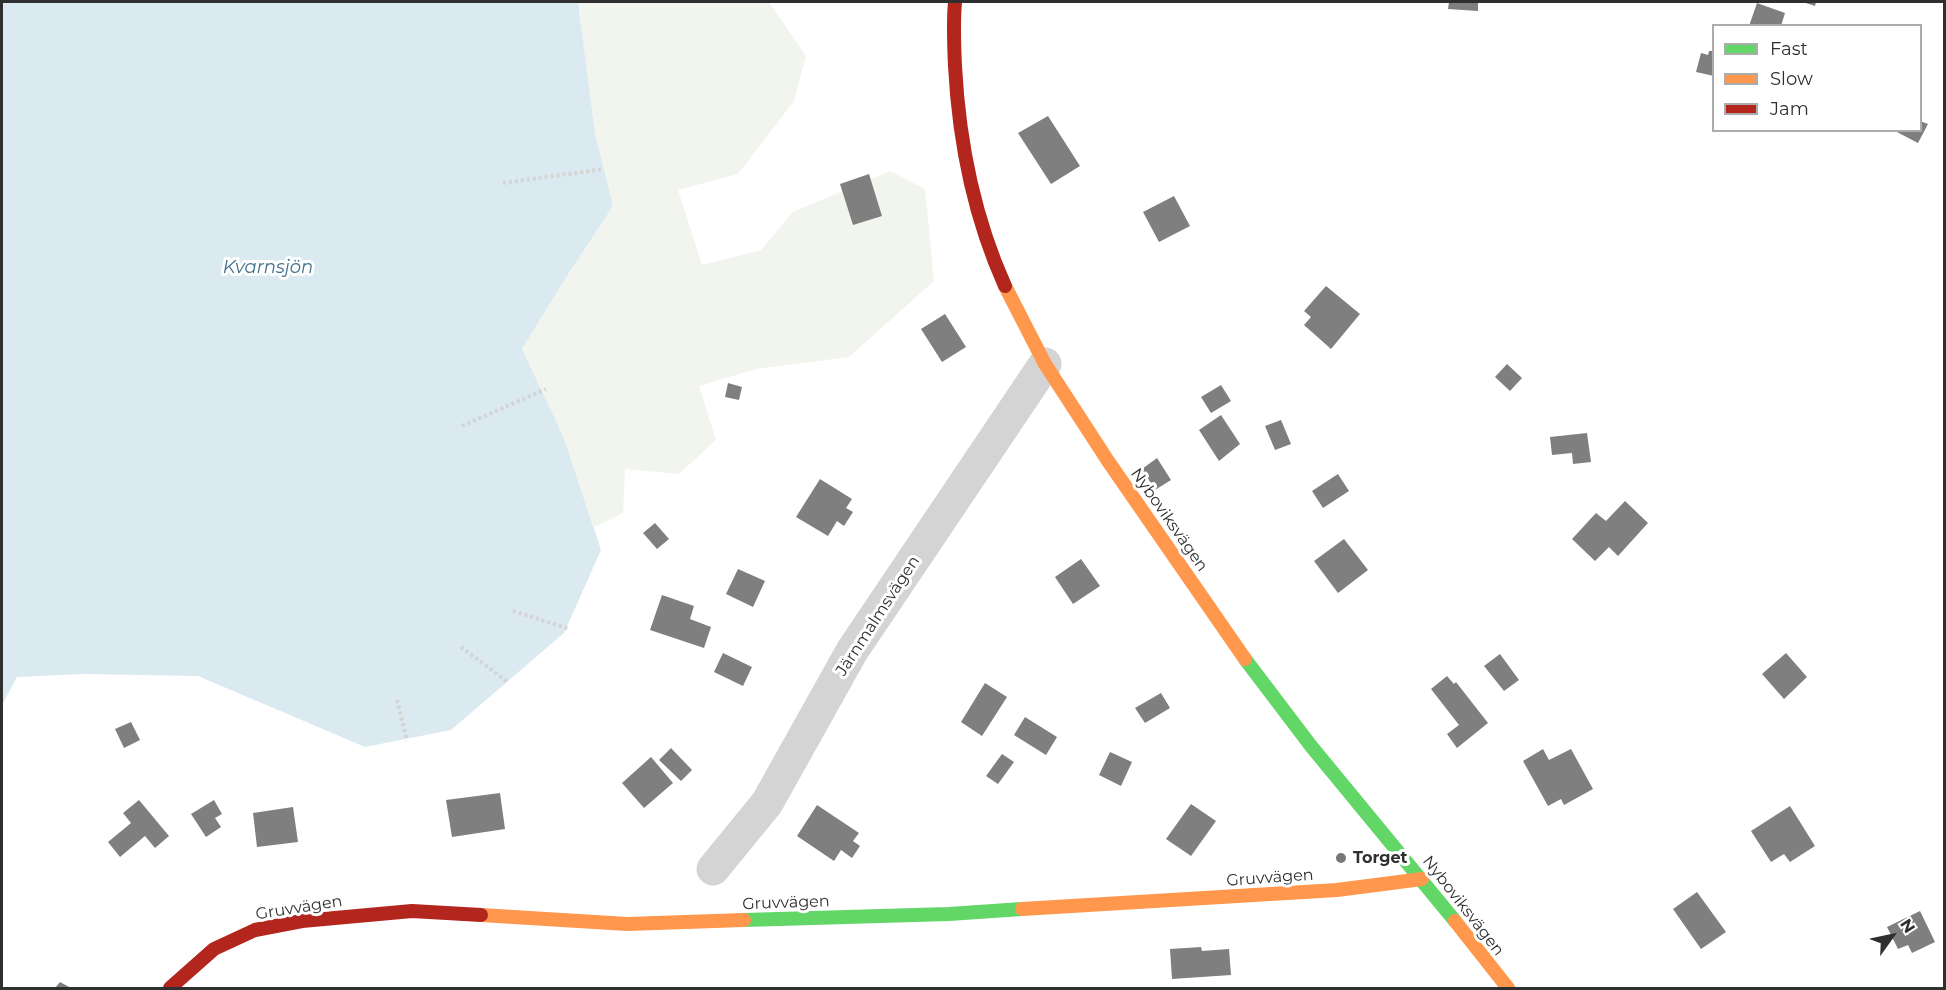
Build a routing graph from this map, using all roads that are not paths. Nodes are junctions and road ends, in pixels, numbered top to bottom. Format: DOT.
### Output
graph roads {
  1 [pos="955,2"];
  2 [pos="1045,364"];
  3 [pos="713,869"];
  4 [pos="1422,879"];
  5 [pos="170,988"];
  6 [pos="1508,988"];
  1 -- 2 [label="street, Nyboviksvägen"];
  2 -- 3 [label="street, Järnmalmsvägen"];
  2 -- 4 [label="street, Nyboviksvägen"];
  4 -- 5 [label="street, Gruvvägen"];
  4 -- 6 [label="street, Nyboviksvägen"];
}
